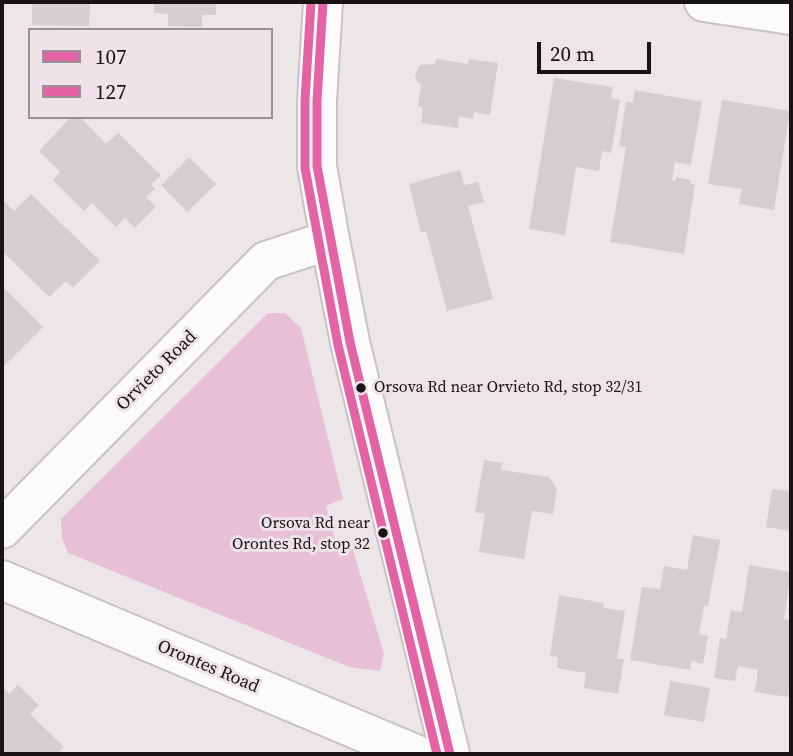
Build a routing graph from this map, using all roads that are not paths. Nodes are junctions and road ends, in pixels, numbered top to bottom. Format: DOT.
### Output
graph roads {
  1 [pos="323,2"];
  2 [pos="704,2"];
  3 [pos="791,15"];
  4 [pos="330,240"];
  5 [pos="2,529"];
  6 [pos="2,580"];
  7 [pos="415,754"];
  8 [pos="450,754"];
  1 -- 4 [label="street"];
  2 -- 3 [label="street"];
  4 -- 5 [label="street, Orvieto Road"];
  4 -- 8 [label="street"];
  6 -- 7 [label="street, Orontes Road"];
}
